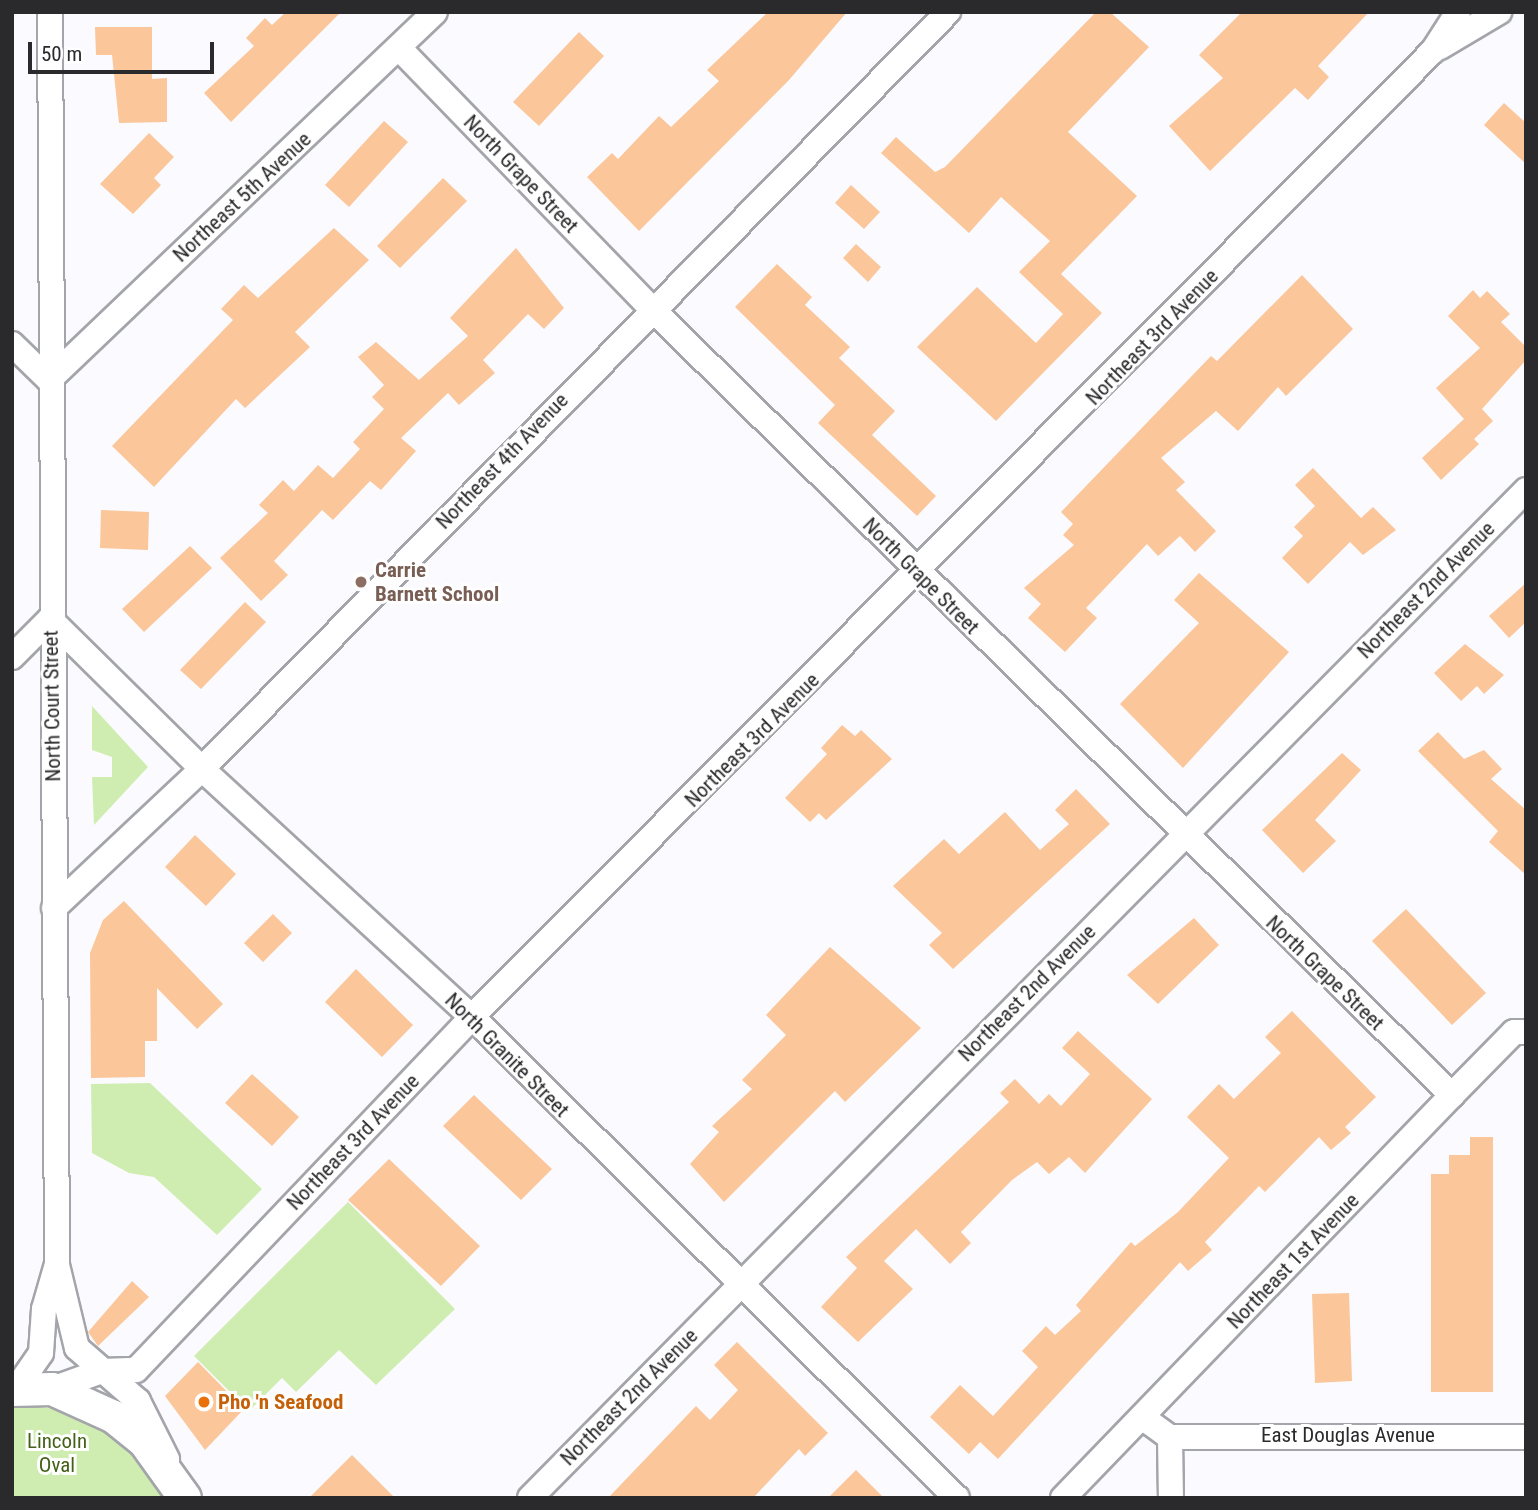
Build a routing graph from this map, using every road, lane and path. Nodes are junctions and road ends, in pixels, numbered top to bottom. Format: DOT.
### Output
graph roads {
  1 [pos="50,12"];
  2 [pos="948,12"];
  3 [pos="1458,12"];
  4 [pos="1499,12"];
  5 [pos="425,17"];
  6 [pos="399,48"];
  7 [pos="1433,51"];
  8 [pos="651,308"];
  9 [pos="12,344"];
  10 [pos="49,380"];
  11 [pos="1526,490"];
  12 [pos="919,574"];
  13 [pos="51,619"];
  14 [pos="12,657"];
  15 [pos="202,769"];
  16 [pos="1183,836"];
  17 [pos="54,908"];
  18 [pos="472,1017"];
  19 [pos="1526,1032"];
  20 [pos="1452,1095"];
  21 [pos="57,1264"];
  22 [pos="738,1287"];
  23 [pos="136,1370"];
  24 [pos="102,1371"];
  25 [pos="52,1389"];
  26 [pos="14,1390"];
  27 [pos="138,1401"];
  28 [pos="1142,1418"];
  29 [pos="1170,1437"];
  30 [pos="1526,1437"];
  31 [pos="181,1491"];
  32 [pos="530,1498"];
  33 [pos="957,1498"];
  34 [pos="1063,1498"];
  35 [pos="1171,1498"];
  1 -- 10 [label="street, North Court Street"];
  2 -- 8 [label="street, Northeast 4th Avenue"];
  3 -- 7 [label="street, Northeast 3rd Avenue"];
  4 -- 7 [label="street, Northeast 3rd Avenue"];
  5 -- 6 [label="street, Northeast 5th Avenue"];
  6 -- 8 [label="street, North Grape Street"];
  6 -- 10 [label="street, Northeast 5th Avenue"];
  7 -- 12 [label="street, Northeast 3rd Avenue"];
  8 -- 12 [label="street, North Grape Street"];
  8 -- 15 [label="street, Northeast 4th Avenue"];
  9 -- 10 [label="street"];
  10 -- 13 [label="street, North Court Street"];
  11 -- 16 [label="street, Northeast 2nd Avenue"];
  12 -- 16 [label="street, North Grape Street"];
  12 -- 18 [label="street, Northeast 3rd Avenue"];
  13 -- 14 [label="street"];
  13 -- 15 [label="street, North Granite Street"];
  13 -- 17 [label="street, North Court Street"];
  15 -- 17 [label="street, Northeast 4th Avenue"];
  15 -- 18 [label="street, North Granite Street"];
  16 -- 20 [label="street, North Grape Street"];
  16 -- 22 [label="street, Northeast 2nd Avenue"];
  17 -- 21 [label="street, North Court Street"];
  18 -- 22 [label="street, North Granite Street"];
  18 -- 23 [label="street, Northeast 3rd Avenue"];
  19 -- 20 [label="street, Northeast 1st Avenue"];
  20 -- 28 [label="street, Northeast 1st Avenue"];
  21 -- 24 [label="street"];
  21 -- 26 [label="street, North Court Street"];
  22 -- 32 [label="street, Northeast 2nd Avenue"];
  22 -- 33 [label="street, North Granite Street"];
  23 -- 24 [label="street"];
  23 -- 27 [label="street"];
  24 -- 25 [label="street"];
  24 -- 27 [label="street"];
  25 -- 26 [label="main road"];
  25 -- 31 [label="main road"];
  27 -- 31 [label="street"];
  28 -- 29 [label="street"];
  28 -- 34 [label="street, Northeast 1st Avenue"];
  29 -- 30 [label="street, East Douglas Avenue"];
  29 -- 35 [label="street"];
}
